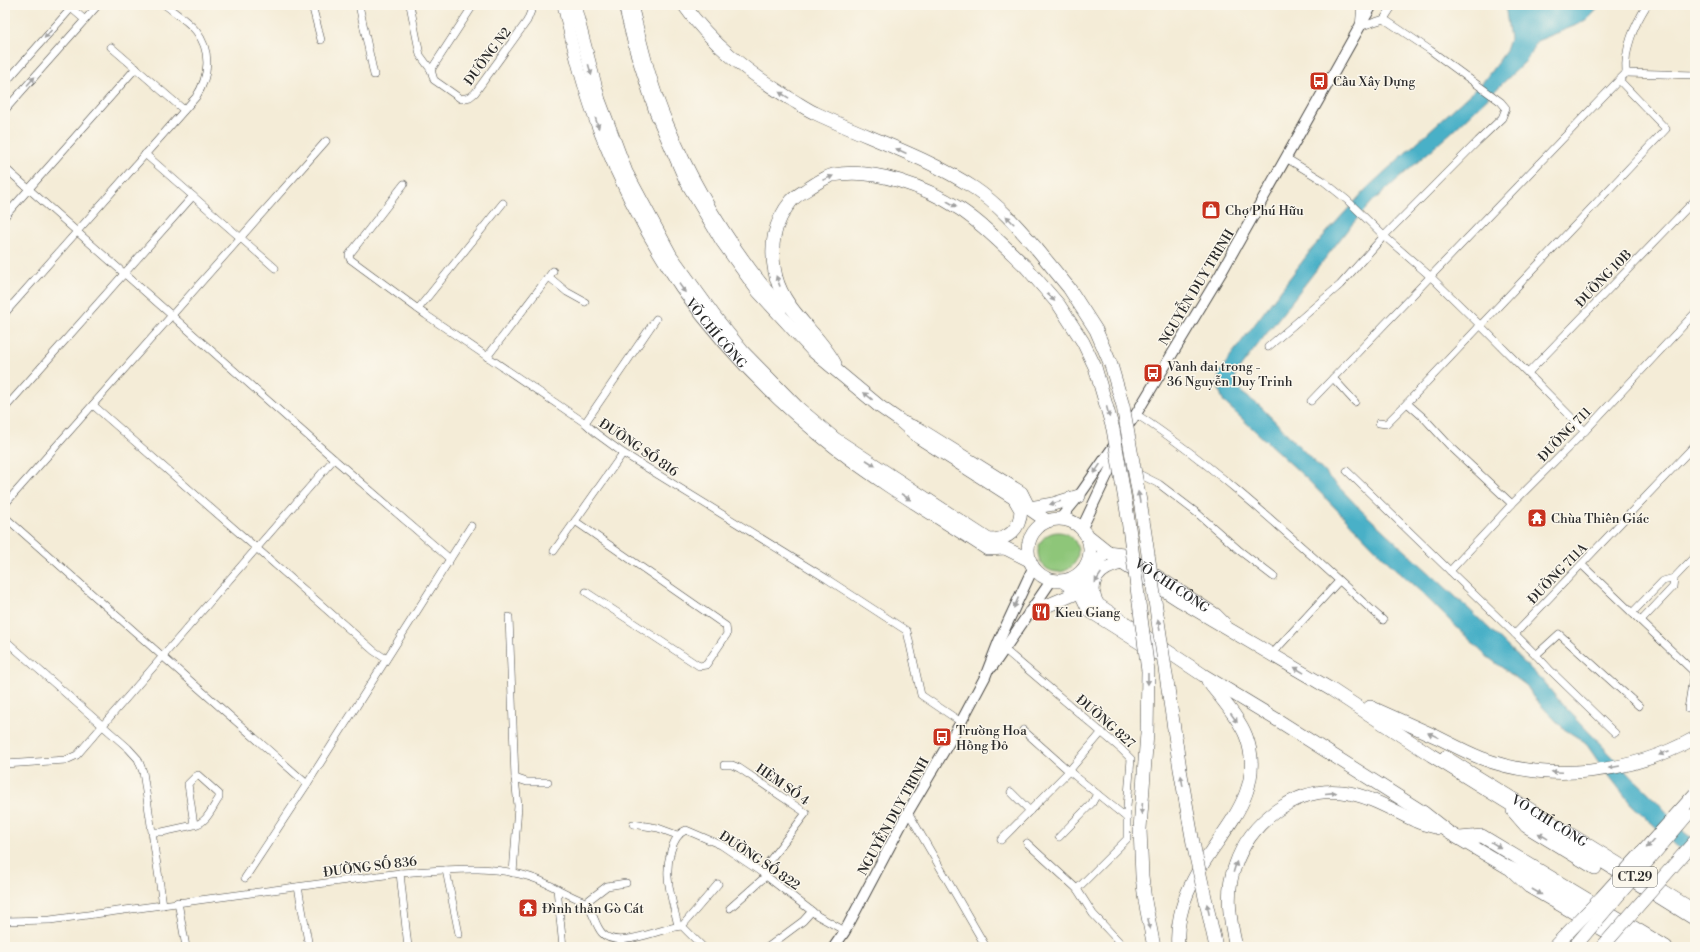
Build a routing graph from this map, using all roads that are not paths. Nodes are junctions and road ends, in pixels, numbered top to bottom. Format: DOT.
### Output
graph roads {
  1 [pos="98,5"];
  2 [pos="165,5"];
  3 [pos="312,5"];
  4 [pos="359,5"];
  5 [pos="410,5"];
  6 [pos="532,5"];
  7 [pos="563,5"];
  8 [pos="574,5"];
  9 [pos="625,5"];
  10 [pos="632,5"];
  11 [pos="684,5"];
  12 [pos="1361,5"];
  13 [pos="1372,5"];
  14 [pos="1393,5"];
  15 [pos="1647,5"];
  16 [pos="73,6"];
  17 [pos="472,6"];
  18 [pos="1384,19"];
  19 [pos="85,20"];
  20 [pos="1359,27"];
  21 [pos="321,40"];
  22 [pos="111,47"];
  23 [pos="579,49"];
  24 [pos="136,68"];
  25 [pos="431,70"];
  26 [pos="1626,73"];
  27 [pos="374,75"];
  28 [pos="1695,75"];
  29 [pos="1619,80"];
  30 [pos="5,84"];
  31 [pos="5,110"];
  32 [pos="184,110"];
  33 [pos="326,142"];
  34 [pos="145,154"];
  35 [pos="1286,158"];
  36 [pos="5,168"];
  37 [pos="404,184"];
  38 [pos="29,189"];
  39 [pos="193,196"];
  40 [pos="1695,200"];
  41 [pos="502,203"];
  42 [pos="5,216"];
  43 [pos="77,232"];
  44 [pos="1384,236"];
  45 [pos="240,238"];
  46 [pos="275,268"];
  47 [pos="124,273"];
  48 [pos="1430,276"];
  49 [pos="585,302"];
  50 [pos="418,309"];
  51 [pos="5,313"];
  52 [pos="1695,313"];
  53 [pos="172,315"];
  54 [pos="656,319"];
  55 [pos="1481,326"];
  56 [pos="1268,347"];
  57 [pos="487,357"];
  58 [pos="838,371"];
  59 [pos="1528,373"];
  60 [pos="1333,378"];
  61 [pos="1311,401"];
  62 [pos="1355,402"];
  63 [pos="1408,403"];
  64 [pos="93,405"];
  65 [pos="5,408"];
  66 [pos="1136,414"];
  67 [pos="899,420"];
  68 [pos="809,421"];
  69 [pos="585,423"];
  70 [pos="1379,423"];
  71 [pos="1585,431"];
  72 [pos="1695,445"];
  73 [pos="623,453"];
  74 [pos="1115,457"];
  75 [pos="334,459"];
  76 [pos="1346,471"];
  77 [pos="1079,496"];
  78 [pos="1014,498"];
  79 [pos="5,504"];
  80 [pos="1512,504"];
  81 [pos="1030,508"];
  82 [pos="5,517"];
  83 [pos="1060,519"];
  84 [pos="575,521"];
  85 [pos="1047,521"];
  86 [pos="471,526"];
  87 [pos="1084,531"];
  88 [pos="989,540"];
  89 [pos="256,548"];
  90 [pos="1004,549"];
  91 [pos="554,551"];
  92 [pos="1107,551"];
  93 [pos="1695,556"];
  94 [pos="450,559"];
  95 [pos="1122,563"];
  96 [pos="1031,564"];
  97 [pos="1582,565"];
  98 [pos="1450,571"];
  99 [pos="1274,577"];
  100 [pos="1674,578"];
  101 [pos="1057,581"];
  102 [pos="1339,581"];
  103 [pos="586,592"];
  104 [pos="1079,592"];
  105 [pos="1098,605"];
  106 [pos="1030,613"];
  107 [pos="1632,613"];
  108 [pos="509,617"];
  109 [pos="1383,620"];
  110 [pos="1641,621"];
  111 [pos="1231,631"];
  112 [pos="1515,634"];
  113 [pos="5,640"];
  114 [pos="1006,650"];
  115 [pos="1272,654"];
  116 [pos="163,655"];
  117 [pos="1536,655"];
  118 [pos="1178,657"];
  119 [pos="386,659"];
  120 [pos="1694,668"];
  121 [pos="1203,675"];
  122 [pos="985,677"];
  123 [pos="1332,690"];
  124 [pos="1639,706"];
  125 [pos="1688,709"];
  126 [pos="961,722"];
  127 [pos="103,727"];
  128 [pos="1023,730"];
  129 [pos="1102,732"];
  130 [pos="1615,733"];
  131 [pos="1402,735"];
  132 [pos="1695,738"];
  133 [pos="5,764"];
  134 [pos="724,765"];
  135 [pos="1069,771"];
  136 [pos="515,778"];
  137 [pos="548,782"];
  138 [pos="307,784"];
  139 [pos="1011,792"];
  140 [pos="1097,794"];
  141 [pos="1695,794"];
  142 [pos="1505,802"];
  143 [pos="1695,806"];
  144 [pos="1030,811"];
  145 [pos="908,812"];
  146 [pos="1127,818"];
  147 [pos="633,824"];
  148 [pos="194,826"];
  149 [pos="153,832"];
  150 [pos="1448,832"];
  151 [pos="677,835"];
  152 [pos="1059,837"];
  153 [pos="1460,838"];
  154 [pos="1001,840"];
  155 [pos="1695,841"];
  156 [pos="1027,843"];
  157 [pos="1507,867"];
  158 [pos="446,870"];
  159 [pos="513,873"];
  160 [pos="400,874"];
  161 [pos="763,874"];
  162 [pos="245,878"];
  163 [pos="626,883"];
  164 [pos="718,884"];
  165 [pos="1191,884"];
  166 [pos="298,887"];
  167 [pos="557,889"];
  168 [pos="1077,889"];
  169 [pos="178,902"];
  170 [pos="585,903"];
  171 [pos="163,904"];
  172 [pos="730,908"];
  173 [pos="1695,910"];
  174 [pos="812,911"];
  175 [pos="1695,919"];
  176 [pos="5,921"];
  177 [pos="680,926"];
  178 [pos="1695,930"];
  179 [pos="845,931"];
  180 [pos="459,934"];
  181 [pos="625,943"];
  182 [pos="186,947"];
  183 [pos="309,947"];
  184 [pos="408,947"];
  185 [pos="563,947"];
  186 [pos="703,947"];
  187 [pos="768,947"];
  188 [pos="834,947"];
  189 [pos="986,947"];
  190 [pos="1124,947"];
  191 [pos="1154,947"];
  192 [pos="1178,947"];
  193 [pos="1186,947"];
  194 [pos="1216,947"];
  195 [pos="1236,947"];
  196 [pos="1554,947"];
  197 [pos="1574,947"];
  198 [pos="1602,947"];
  199 [pos="1631,947"];
  200 [pos="1644,947"];
  201 [pos="1666,947"];
  1 -- 19 [label="street"];
  2 -- 32 [label="street"];
  3 -- 21 [label="street"];
  4 -- 27 [label="street"];
  5 -- 25 [label="street, ĐƯỜNG N2"];
  6 -- 25 [label="street, ĐƯỜNG N2"];
  7 -- 23 [label="main road, VÕ CHÍ CÔNG"];
  8 -- 23 [label="highway, VÕ CHÍ CÔNG"];
  9 -- 58 [label="highway"];
  10 -- 58 [label="main road"];
  194 -- 11 [label="highway, one-way, bridge"];
  12 -- 20 [label="street"];
  13 -- 20 [label="main road, NGUYỄN DUY TRINH"];
  14 -- 18 [label="street"];
  15 -- 26 [label="street"];
  16 -- 19 [label="street"];
  16 -- 30 [label="street, one-way"];
  17 -- 25 [label="street"];
  18 -- 20 [label="street"];
  18 -- 44 [label="street"];
  31 -- 19 [label="street, one-way"];
  20 -- 35 [label="main road, NGUYỄN DUY TRINH"];
  22 -- 24 [label="street"];
  23 -- 68 [label="highway, VÕ CHÍ CÔNG, one-way"];
  24 -- 32 [label="street"];
  24 -- 38 [label="street"];
  26 -- 28 [label="street"];
  26 -- 29 [label="street"];
  29 -- 48 [label="street"];
  29 -- 55 [label="street"];
  32 -- 34 [label="street"];
  33 -- 45 [label="street"];
  34 -- 39 [label="street"];
  34 -- 43 [label="street"];
  35 -- 44 [label="street"];
  35 -- 66 [label="main road, NGUYỄN DUY TRINH"];
  36 -- 38 [label="street"];
  37 -- 50 [label="street, ĐƯỜNG SỐ 816"];
  38 -- 42 [label="street"];
  38 -- 43 [label="street"];
  39 -- 45 [label="street"];
  39 -- 47 [label="street"];
  40 -- 59 [label="street, ĐƯỜNG 10B"];
  41 -- 50 [label="street"];
  43 -- 47 [label="street"];
  43 -- 51 [label="street"];
  44 -- 48 [label="street"];
  44 -- 56 [label="street"];
  45 -- 46 [label="street"];
  45 -- 53 [label="street"];
  47 -- 53 [label="street"];
  47 -- 65 [label="street"];
  48 -- 55 [label="street"];
  48 -- 60 [label="street"];
  49 -- 57 [label="street"];
  50 -- 57 [label="street, ĐƯỜNG SỐ 816"];
  52 -- 71 [label="street, ĐƯỜNG 711"];
  53 -- 64 [label="street"];
  53 -- 75 [label="street"];
  54 -- 69 [label="street"];
  55 -- 59 [label="street"];
  55 -- 63 [label="street"];
  57 -- 69 [label="street, ĐƯỜNG SỐ 816"];
  67 -- 58 [label="highway, one-way"];
  58 -- 191 [label="highway, one-way, bridge"];
  59 -- 71 [label="street"];
  60 -- 61 [label="street"];
  60 -- 62 [label="street"];
  63 -- 70 [label="street"];
  63 -- 80 [label="street"];
  64 -- 79 [label="street"];
  64 -- 89 [label="street"];
  66 -- 74 [label="main road, NGUYỄN DUY TRINH"];
  66 -- 77 [label="main road, NGUYỄN DUY TRINH, one-way"];
  66 -- 102 [label="street"];
  67 -- 78 [label="highway"];
  67 -- 81 [label="main road"];
  68 -- 88 [label="highway, VÕ CHÍ CÔNG, one-way"];
  68 -- 90 [label="main road, VÕ CHÍ CÔNG, one-way"];
  69 -- 73 [label="street, ĐƯỜNG SỐ 816"];
  71 -- 80 [label="street, ĐƯỜNG 711"];
  72 -- 97 [label="street, ĐƯỜNG 711A"];
  73 -- 84 [label="street"];
  73 -- 126 [label="street, ĐƯỜNG SỐ 816"];
  74 -- 87 [label="main road, NGUYỄN DUY TRINH"];
  74 -- 99 [label="street"];
  75 -- 89 [label="street"];
  75 -- 94 [label="street"];
  76 -- 98 [label="street"];
  77 -- 81 [label="highway, one-way"];
  77 -- 83 [label="main road, NGUYỄN DUY TRINH"];
  78 -- 81 [label="highway"];
  78 -- 88 [label="highway"];
  80 -- 98 [label="street, ĐƯỜNG 711"];
  81 -- 85 [label="highway"];
  81 -- 90 [label="highway"];
  82 -- 116 [label="street"];
  83 -- 85 [label="highway"];
  83 -- 87 [label="highway"];
  84 -- 91 [label="street"];
  84 -- 103 [label="street"];
  85 -- 96 [label="highway"];
  86 -- 94 [label="street"];
  87 -- 92 [label="highway, VÕ CHÍ CÔNG"];
  87 -- 101 [label="highway"];
  88 -- 90 [label="highway, VÕ CHÍ CÔNG"];
  89 -- 116 [label="street"];
  89 -- 119 [label="street"];
  90 -- 96 [label="highway, VÕ CHÍ CÔNG"];
  92 -- 95 [label="highway, VÕ CHÍ CÔNG"];
  92 -- 104 [label="highway"];
  92 -- 111 [label="main road, VÕ CHÍ CÔNG"];
  93 -- 100 [label="street"];
  94 -- 119 [label="street"];
  95 -- 105 [label="highway, one-way"];
  95 -- 111 [label="highway, VÕ CHÍ CÔNG"];
  96 -- 101 [label="highway"];
  96 -- 122 [label="main road, NGUYỄN DUY TRINH, one-way"];
  97 -- 107 [label="street"];
  97 -- 112 [label="street, ĐƯỜNG 711A"];
  98 -- 112 [label="street"];
  100 -- 107 [label="street"];
  100 -- 110 [label="street"];
  101 -- 104 [label="highway"];
  101 -- 106 [label="main road, NGUYỄN DUY TRINH"];
  102 -- 109 [label="street"];
  102 -- 115 [label="street"];
  104 -- 105 [label="highway"];
  104 -- 106 [label="highway"];
  104 -- 118 [label="main road"];
  105 -- 118 [label="highway"];
  106 -- 114 [label="main road, NGUYỄN DUY TRINH"];
  107 -- 110 [label="street"];
  108 -- 136 [label="street"];
  110 -- 120 [label="street"];
  111 -- 115 [label="highway, VÕ CHÍ CÔNG"];
  112 -- 117 [label="street"];
  113 -- 127 [label="street"];
  114 -- 122 [label="main road, NGUYỄN DUY TRINH"];
  114 -- 129 [label="street, ĐƯỜNG 827"];
  123 -- 115 [label="highway, VÕ CHÍ CÔNG, one-way"];
  116 -- 127 [label="street"];
  116 -- 138 [label="street"];
  117 -- 124 [label="street"];
  117 -- 130 [label="street"];
  118 -- 121 [label="highway"];
  119 -- 138 [label="street"];
  120 -- 125 [label="street"];
  121 -- 150 [label="highway"];
  121 -- 165 [label="highway, one-way"];
  122 -- 126 [label="main road, NGUYỄN DUY TRINH"];
  123 -- 131 [label="highway, VÕ CHÍ CÔNG"];
  132 -- 123 [label="highway, one-way"];
  126 -- 145 [label="main road, NGUYỄN DUY TRINH"];
  127 -- 133 [label="street"];
  127 -- 149 [label="street"];
  128 -- 135 [label="street"];
  129 -- 135 [label="street"];
  129 -- 146 [label="street, ĐƯỜNG 827"];
  131 -- 142 [label="highway, VÕ CHÍ CÔNG"];
  131 -- 173 [label="main road, VÕ CHÍ CÔNG"];
  134 -- 161 [label="street, HÈM SỐ 4"];
  135 -- 140 [label="street"];
  135 -- 144 [label="street"];
  136 -- 137 [label="street"];
  136 -- 159 [label="street"];
  138 -- 162 [label="street"];
  139 -- 144 [label="street"];
  140 -- 146 [label="street"];
  140 -- 152 [label="street"];
  141 -- 196 [label="highway, one-way, bridge"];
  142 -- 175 [label="highway, VÕ CHÍ CÔNG"];
  178 -- 142 [label="highway, VÕ CHÍ CÔNG, one-way"];
  143 -- 197 [label="highway, CT.29, bridge"];
  144 -- 154 [label="street"];
  145 -- 179 [label="main road, NGUYỄN DUY TRINH"];
  145 -- 189 [label="street"];
  146 -- 168 [label="street, ĐƯỜNG 827"];
  147 -- 151 [label="street"];
  148 -- 148 [label="street"];
  148 -- 149 [label="street"];
  149 -- 171 [label="street"];
  150 -- 153 [label="highway"];
  195 -- 150 [label="highway, one-way"];
  151 -- 161 [label="street, ĐƯỜNG SỐ 822"];
  151 -- 177 [label="street"];
  153 -- 157 [label="highway"];
  153 -- 201 [label="highway, one-way"];
  155 -- 198 [label="highway, CT.29, bridge"];
  156 -- 168 [label="street"];
  157 -- 199 [label="main road, one-way"];
  157 -- 200 [label="highway"];
  158 -- 159 [label="street, ĐƯỜNG SỐ 836"];
  158 -- 160 [label="street, ĐƯỜNG SỐ 836"];
  158 -- 180 [label="street"];
  159 -- 167 [label="street, ĐƯỜNG SỐ 836"];
  160 -- 166 [label="street, ĐƯỜNG SỐ 836"];
  160 -- 184 [label="street"];
  161 -- 172 [label="street"];
  161 -- 174 [label="street, ĐƯỜNG SỐ 822"];
  163 -- 170 [label="street"];
  164 -- 177 [label="street"];
  165 -- 192 [label="highway"];
  165 -- 193 [label="highway"];
  166 -- 169 [label="street, ĐƯỜNG SỐ 836"];
  166 -- 183 [label="street"];
  167 -- 170 [label="street, ĐƯỜNG SỐ 836"];
  167 -- 185 [label="street"];
  168 -- 190 [label="street"];
  169 -- 171 [label="street, ĐƯỜNG SỐ 836"];
  169 -- 182 [label="street"];
  170 -- 181 [label="street"];
  171 -- 176 [label="street, ĐƯỜNG SỐ 836"];
  174 -- 179 [label="street, ĐƯỜNG SỐ 822"];
  174 -- 187 [label="street"];
  177 -- 181 [label="street"];
  177 -- 186 [label="street"];
  179 -- 188 [label="main road, NGUYỄN DUY TRINH"];
}
